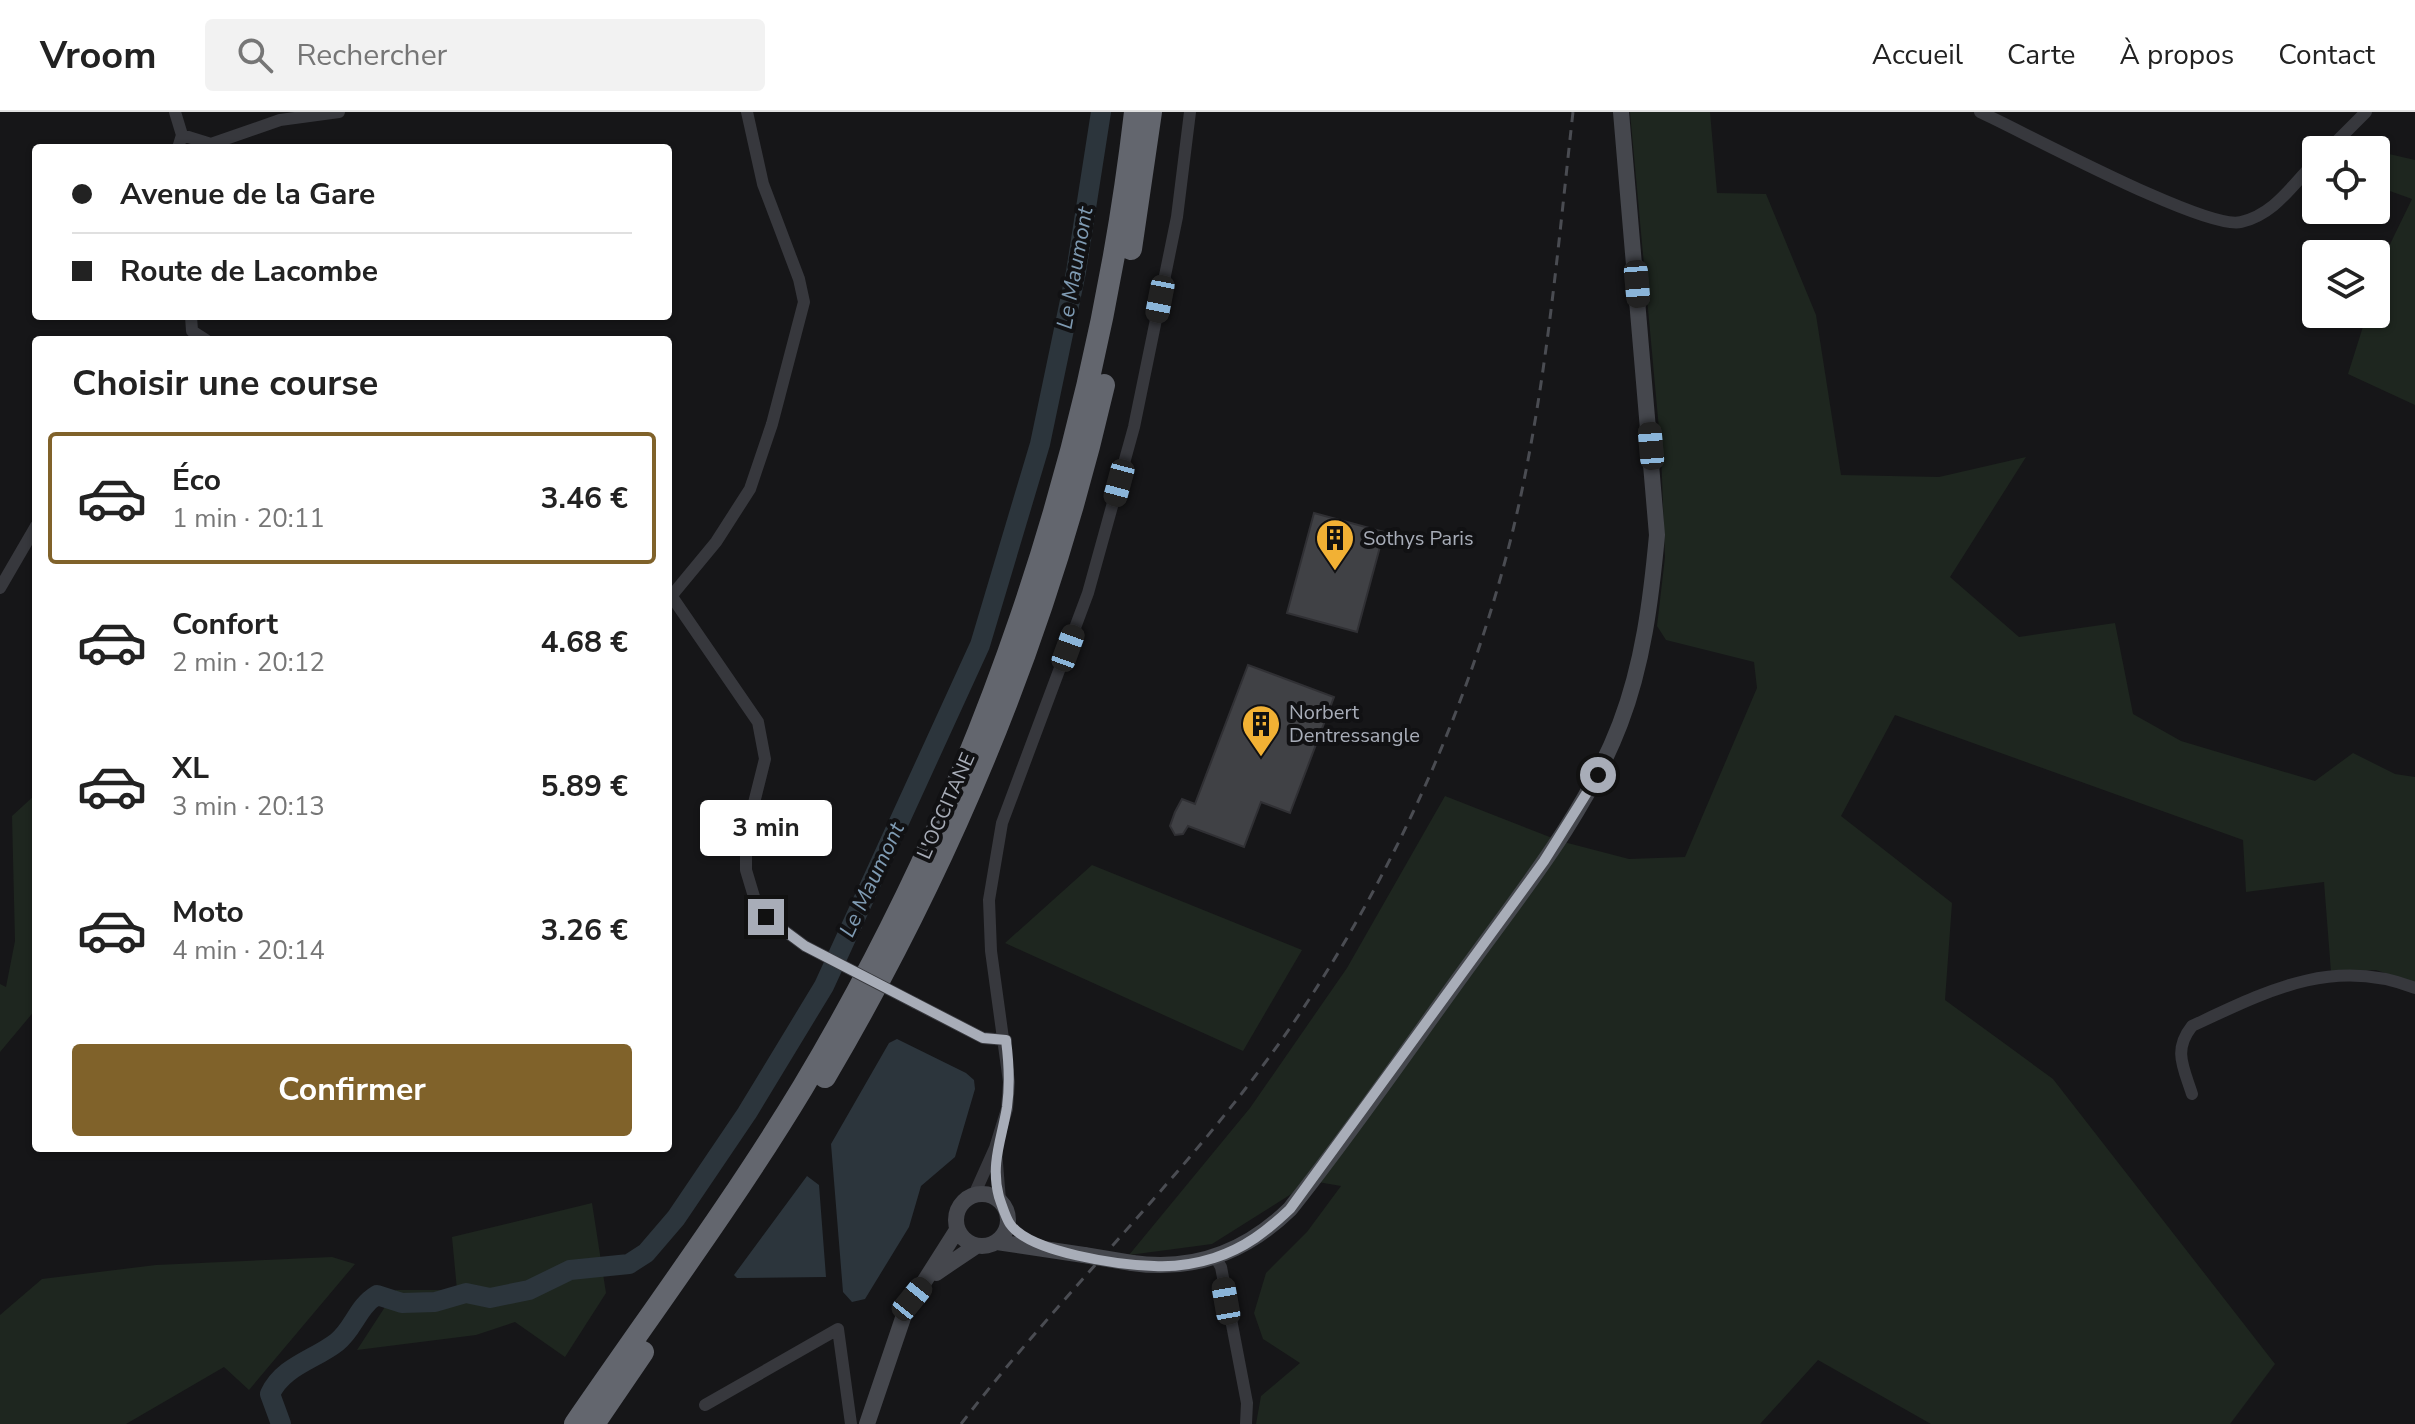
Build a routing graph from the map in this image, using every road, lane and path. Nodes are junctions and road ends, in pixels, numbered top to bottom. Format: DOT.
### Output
graph roads {
  1 [pos="175,112"];
  2 [pos="339,112"];
  3 [pos="747,112"];
  4 [pos="1135,112"];
  5 [pos="1151,112"];
  6 [pos="1190,112"];
  7 [pos="1621,112"];
  8 [pos="1980,112"];
  9 [pos="2366,112"];
  10 [pos="2342,136"];
  11 [pos="180,142"];
  12 [pos="2302,176"];
  13 [pos="32,533"];
  14 [pos="0,588"];
  15 [pos="672,592"];
  16 [pos="672,594"];
  17 [pos="2415,988"];
  18 [pos="1006,1040"];
  19 [pos="2192,1094"];
  20 [pos="995,1148"];
  21 [pos="974,1195"];
  22 [pos="1000,1200"];
  23 [pos="1009,1223"];
  24 [pos="957,1230"];
  25 [pos="997,1242"];
  26 [pos="976,1246"];
  27 [pos="1045,1247"];
  28 [pos="1215,1257"];
  29 [pos="928,1279"];
  30 [pos="705,1405"];
  31 [pos="575,1424"];
  32 [pos="594,1424"];
  33 [pos="851,1424"];
  34 [pos="867,1424"];
  35 [pos="1246,1424"];
  1 -- 11 [label="street"];
  2 -- 11 [label="street"];
  3 -- 15 [label="street"];
  4 -- 31 [label="highway, L'OCCITANE"];
  5 -- 32 [label="highway, L'OCCITANE"];
  6 -- 18 [label="street"];
  7 -- 28 [label="street"];
  8 -- 12 [label="street"];
  9 -- 10 [label="street"];
  13 -- 14 [label="street"];
  16 -- 18 [label="street, bridge"];
  17 -- 19 [label="street"];
  18 -- 20 [label="street"];
  20 -- 21 [label="street"];
  20 -- 22 [label="street"];
  21 -- 22 [label="street"];
  21 -- 24 [label="street"];
  22 -- 23 [label="street"];
  23 -- 25 [label="street"];
  23 -- 27 [label="street"];
  24 -- 26 [label="street"];
  24 -- 29 [label="street"];
  25 -- 26 [label="street"];
  25 -- 27 [label="street"];
  26 -- 29 [label="street"];
  27 -- 28 [label="street, bridge"];
  28 -- 35 [label="street"];
  29 -- 34 [label="street"];
  30 -- 33 [label="street"];
}
